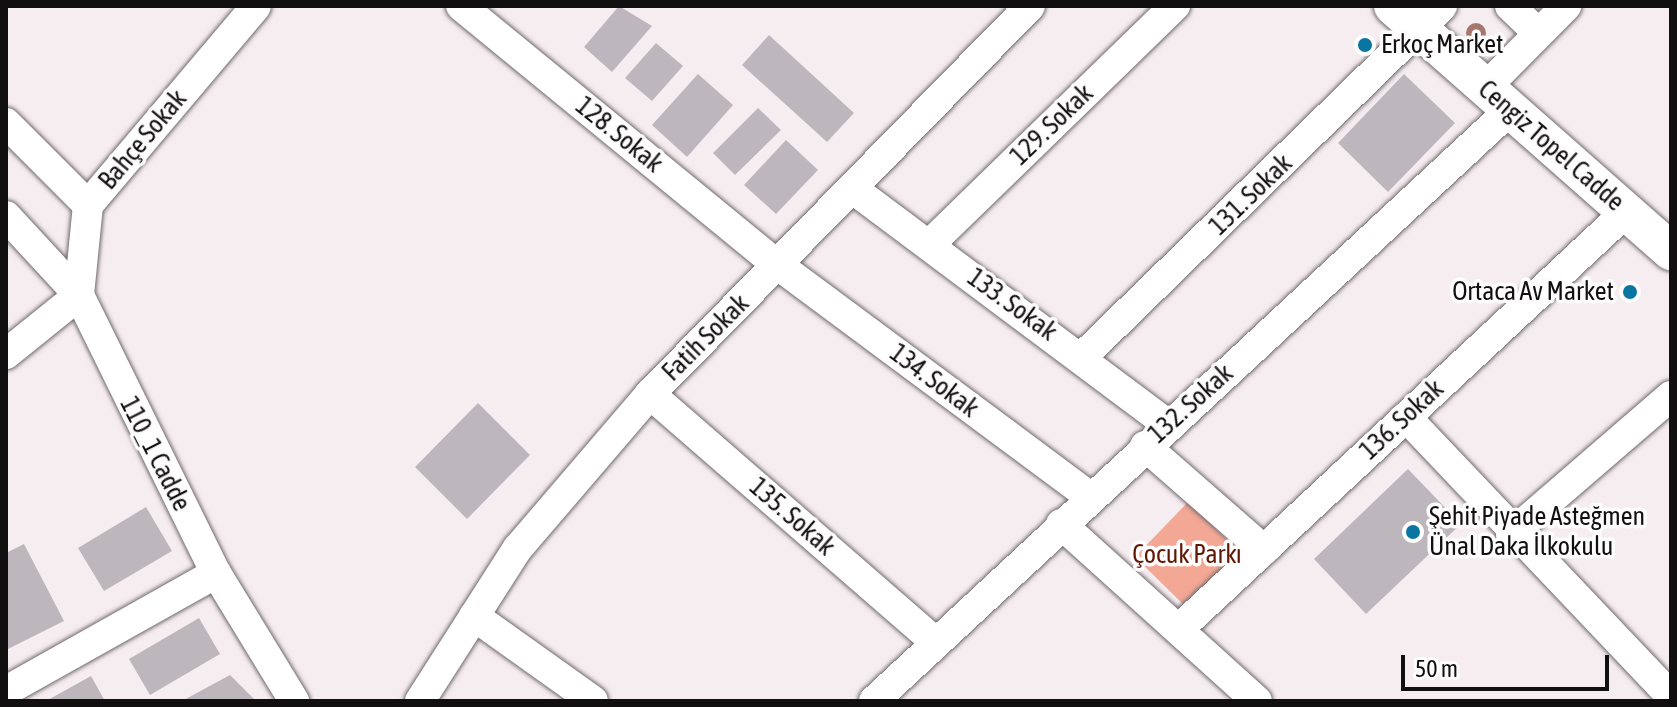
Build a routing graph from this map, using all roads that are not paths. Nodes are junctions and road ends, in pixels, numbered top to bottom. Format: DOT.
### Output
graph roads {
  1 [pos="256,6"];
  2 [pos="461,6"];
  3 [pos="1175,6"];
  4 [pos="1393,6"];
  5 [pos="1510,6"];
  6 [pos="1566,6"];
  7 [pos="1016,11"];
  8 [pos="1431,20"];
  9 [pos="1537,32"];
  10 [pos="1497,99"];
  11 [pos="6,123"];
  12 [pos="853,189"];
  13 [pos="88,205"];
  14 [pos="1626,212"];
  15 [pos="6,216"];
  16 [pos="1668,241"];
  17 [pos="930,244"];
  18 [pos="778,265"];
  19 [pos="79,295"];
  20 [pos="6,354"];
  21 [pos="1082,357"];
  22 [pos="650,394"];
  23 [pos="1671,396"];
  24 [pos="1406,417"];
  25 [pos="1169,425"];
  26 [pos="1145,446"];
  27 [pos="1090,497"];
  28 [pos="1061,524"];
  29 [pos="1511,534"];
  30 [pos="1264,550"];
  31 [pos="216,573"];
  32 [pos="474,616"];
  33 [pos="1179,629"];
  34 [pos="934,641"];
  35 [pos="6,691"];
  36 [pos="1664,692"];
  37 [pos="294,701"];
  38 [pos="420,701"];
  39 [pos="593,701"];
  40 [pos="874,701"];
  41 [pos="1257,701"];
  1 -- 13 [label="street, Bahçe Sokak"];
  2 -- 18 [label="street, 128. Sokak"];
  3 -- 17 [label="street, 129. Sokak"];
  4 -- 8 [label="street, Cengiz Topel Cadde"];
  5 -- 9 [label="street"];
  6 -- 9 [label="street, 132. Sokak"];
  7 -- 12 [label="street, Fatih Sokak"];
  8 -- 10 [label="street, Cengiz Topel Cadde"];
  8 -- 21 [label="street, 131. Sokak"];
  9 -- 10 [label="street, 132. Sokak"];
  10 -- 14 [label="street, Cengiz Topel Cadde"];
  10 -- 25 [label="street, 132. Sokak"];
  11 -- 13 [label="street"];
  12 -- 17 [label="street, 133. Sokak"];
  12 -- 18 [label="street, Fatih Sokak"];
  13 -- 19 [label="street, Bahçe Sokak"];
  14 -- 16 [label="street, Cengiz Topel Cadde"];
  14 -- 24 [label="street, 136. Sokak"];
  15 -- 19 [label="street, 110_1 Cadde"];
  17 -- 21 [label="street, 133. Sokak"];
  18 -- 22 [label="street, Fatih Sokak"];
  18 -- 27 [label="street, 134. Sokak"];
  19 -- 20 [label="street"];
  19 -- 31 [label="street, 110_1 Cadde"];
  21 -- 25 [label="street, 133. Sokak"];
  22 -- 32 [label="street, Fatih Sokak"];
  22 -- 34 [label="street, 135. Sokak"];
  23 -- 29 [label="street"];
  24 -- 29 [label="street"];
  24 -- 30 [label="street, 136. Sokak"];
  25 -- 26 [label="street, 132. Sokak"];
  26 -- 27 [label="street, 132. Sokak"];
  26 -- 30 [label="street"];
  27 -- 28 [label="street, 132. Sokak"];
  28 -- 33 [label="street"];
  28 -- 34 [label="street, 132. Sokak"];
  29 -- 36 [label="street"];
  30 -- 33 [label="street, 136. Sokak"];
  31 -- 35 [label="street"];
  31 -- 37 [label="street, 110_1 Cadde"];
  32 -- 38 [label="street, Fatih Sokak"];
  32 -- 39 [label="street"];
  33 -- 41 [label="street"];
  34 -- 40 [label="street, 132. Sokak"];
}
